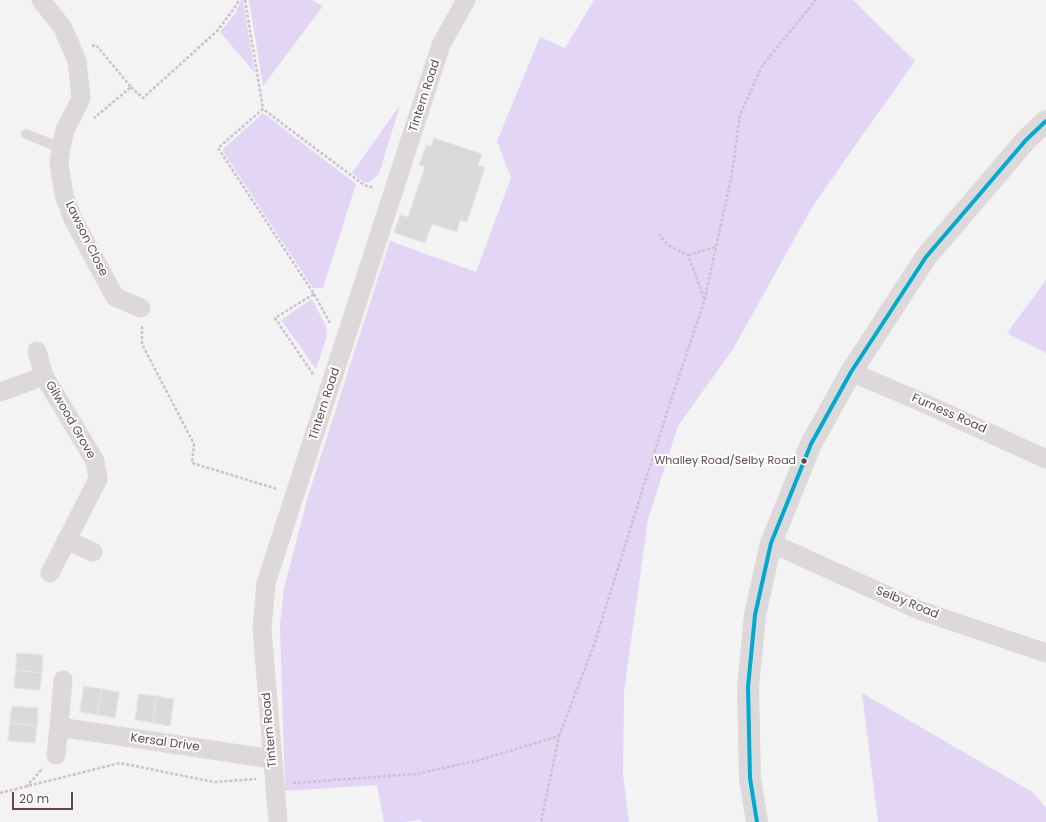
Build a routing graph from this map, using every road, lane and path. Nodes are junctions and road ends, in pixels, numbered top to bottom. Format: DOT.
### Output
graph roads {
  1 [pos="41,0"];
  2 [pos="239,0"];
  3 [pos="245,0"];
  4 [pos="466,0"];
  5 [pos="816,0"];
  6 [pos="72,49"];
  7 [pos="131,87"];
  8 [pos="263,109"];
  9 [pos="72,118"];
  10 [pos="1046,121"];
  11 [pos="26,134"];
  12 [pos="61,148"];
  13 [pos="393,194"];
  14 [pos="659,234"];
  15 [pos="715,247"];
  16 [pos="688,255"];
  17 [pos="314,294"];
  18 [pos="704,298"];
  19 [pos="141,308"];
  20 [pos="349,329"];
  21 [pos="37,351"];
  22 [pos="851,372"];
  23 [pos="44,376"];
  24 [pos="332,380"];
  25 [pos="0,392"];
  26 [pos="1046,459"];
  27 [pos="295,495"];
  28 [pos="66,540"];
  29 [pos="771,543"];
  30 [pos="93,552"];
  31 [pos="50,573"];
  32 [pos="1046,653"];
  33 [pos="63,680"];
  34 [pos="59,727"];
  35 [pos="559,736"];
  36 [pos="56,755"];
  37 [pos="272,758"];
  38 [pos="274,781"];
  39 [pos="26,787"];
  40 [pos="0,793"];
  41 [pos="278,822"];
  42 [pos="542,822"];
  43 [pos="757,822"];
  1 -- 6 [label="street, Lawson Close"];
  2 -- 7 [label="path"];
  3 -- 8 [label="path"];
  4 -- 13 [label="street, Tintern Road"];
  5 -- 15 [label="path"];
  6 -- 7 [label="path"];
  6 -- 9 [label="street, Lawson Close"];
  7 -- 9 [label="path"];
  8 -- 13 [label="path"];
  8 -- 17 [label="path"];
  9 -- 12 [label="street, Lawson Close"];
  10 -- 22 [label="street"];
  11 -- 12 [label="lane"];
  12 -- 19 [label="street, Lawson Close"];
  13 -- 20 [label="street, Tintern Road"];
  14 -- 16 [label="path"];
  15 -- 16 [label="path"];
  15 -- 18 [label="path"];
  16 -- 18 [label="path"];
  17 -- 20 [label="path"];
  17 -- 24 [label="path"];
  18 -- 35 [label="path"];
  19 -- 27 [label="path"];
  20 -- 24 [label="street, Tintern Road"];
  21 -- 23 [label="street"];
  22 -- 26 [label="street, Furness Road"];
  22 -- 29 [label="street"];
  23 -- 25 [label="street, Gilwood Grove"];
  23 -- 28 [label="street, Gilwood Grove"];
  24 -- 27 [label="street, Tintern Road"];
  27 -- 37 [label="street, Tintern Road"];
  28 -- 30 [label="street"];
  28 -- 31 [label="street, Gilwood Grove"];
  29 -- 32 [label="street, Selby Road"];
  29 -- 43 [label="street"];
  33 -- 34 [label="street"];
  34 -- 36 [label="street"];
  34 -- 37 [label="street, Kersal Drive"];
  35 -- 38 [label="path"];
  35 -- 42 [label="path"];
  36 -- 39 [label="path"];
  37 -- 38 [label="street, Tintern Road"];
  38 -- 39 [label="path"];
  38 -- 41 [label="street, Tintern Road"];
  39 -- 40 [label="path"];
}
